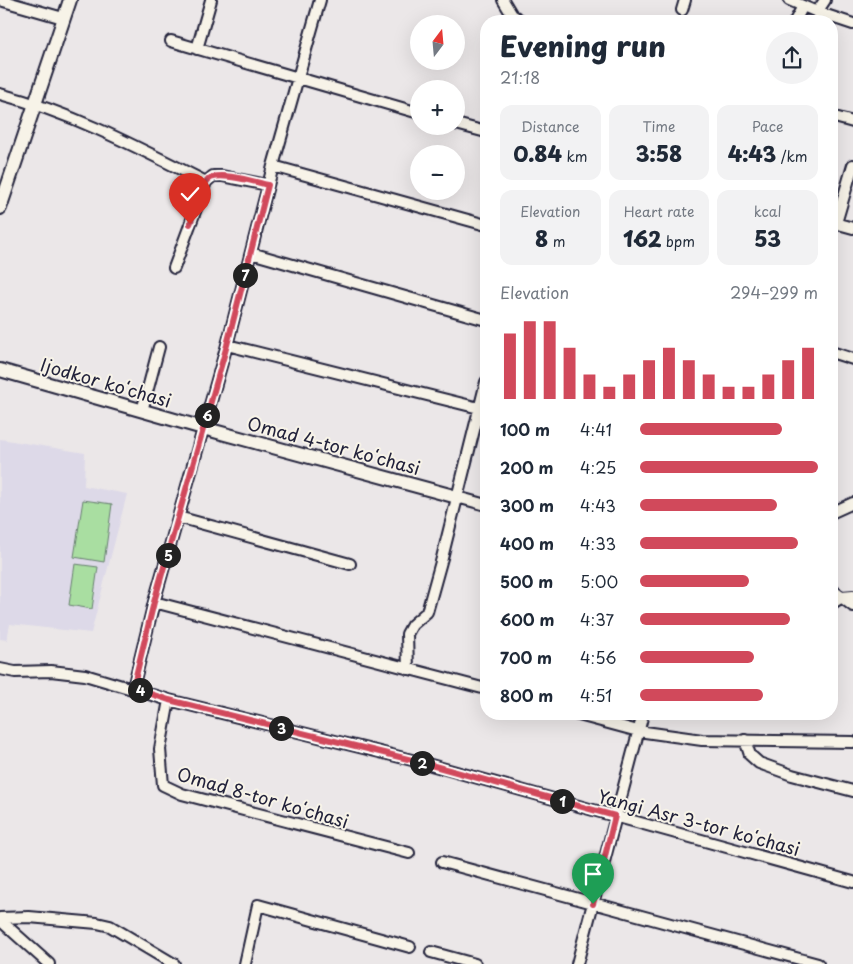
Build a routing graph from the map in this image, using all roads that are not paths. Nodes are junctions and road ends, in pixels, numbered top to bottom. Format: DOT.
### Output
graph roads {
  1 [pos="0,0"];
  2 [pos="70,0"];
  3 [pos="211,0"];
  4 [pos="320,0"];
  5 [pos="503,0"];
  6 [pos="789,0"];
  7 [pos="825,0"];
  8 [pos="803,6"];
  9 [pos="817,12"];
  10 [pos="512,15"];
  11 [pos="798,15"];
  12 [pos="826,15"];
  13 [pos="63,18"];
  14 [pos="838,19"];
  15 [pos="853,24"];
  16 [pos="171,41"];
  17 [pos="197,49"];
  18 [pos="298,79"];
  19 [pos="0,94"];
  20 [pos="35,103"];
  21 [pos="410,110"];
  22 [pos="838,118"];
  23 [pos="853,122"];
  24 [pos="465,126"];
  25 [pos="480,130"];
  26 [pos="274,166"];
  27 [pos="853,166"];
  28 [pos="206,182"];
  29 [pos="268,185"];
  30 [pos="2,193"];
  31 [pos="0,208"];
  32 [pos="838,208"];
  33 [pos="480,223"];
  34 [pos="838,224"];
  35 [pos="853,228"];
  36 [pos="251,252"];
  37 [pos="174,268"];
  38 [pos="480,318"];
  39 [pos="227,345"];
  40 [pos="159,347"];
  41 [pos="838,354"];
  42 [pos="853,359"];
  43 [pos="0,370"];
  44 [pos="480,404"];
  45 [pos="479,408"];
  46 [pos="142,411"];
  47 [pos="203,428"];
  48 [pos="457,496"];
  49 [pos="480,503"];
  50 [pos="853,503"];
  51 [pos="838,510"];
  52 [pos="178,517"];
  53 [pos="350,564"];
  54 [pos="838,594"];
  55 [pos="853,596"];
  56 [pos="842,597"];
  57 [pos="838,600"];
  58 [pos="154,602"];
  59 [pos="853,606"];
  60 [pos="0,668"];
  61 [pos="408,669"];
  62 [pos="480,687"];
  63 [pos="133,688"];
  64 [pos="169,700"];
  65 [pos="597,720"];
  66 [pos="641,720"];
  67 [pos="638,731"];
  68 [pos="744,740"];
  69 [pos="853,742"];
  70 [pos="853,791"];
  71 [pos="615,816"];
  72 [pos="409,853"];
  73 [pos="442,862"];
  74 [pos="853,882"];
  75 [pos="593,904"];
  76 [pos="0,919"];
  77 [pos="410,947"];
  78 [pos="431,952"];
  79 [pos="48,964"];
  80 [pos="174,964"];
  81 [pos="245,964"];
  82 [pos="475,964"];
  83 [pos="578,964"];
  84 [pos="818,964"];
  1 -- 13 [label="street"];
  2 -- 13 [label="street"];
  3 -- 17 [label="street"];
  4 -- 18 [label="street"];
  5 -- 10 [label="street"];
  6 -- 8 [label="street"];
  7 -- 9 [label="street"];
  8 -- 9 [label="street"];
  8 -- 11 [label="street"];
  9 -- 12 [label="street"];
  13 -- 20 [label="street"];
  14 -- 15 [label="street"];
  16 -- 17 [label="street"];
  17 -- 18 [label="street"];
  18 -- 21 [label="street"];
  18 -- 26 [label="street"];
  19 -- 20 [label="street"];
  20 -- 28 [label="street"];
  20 -- 30 [label="street"];
  22 -- 23 [label="street"];
  24 -- 25 [label="street"];
  26 -- 29 [label="street"];
  26 -- 33 [label="street"];
  27 -- 32 [label="street"];
  28 -- 29 [label="street"];
  28 -- 37 [label="street"];
  29 -- 36 [label="street"];
  30 -- 31 [label="street"];
  34 -- 35 [label="street"];
  36 -- 38 [label="street"];
  36 -- 39 [label="street"];
  39 -- 45 [label="street"];
  39 -- 47 [label="street"];
  40 -- 46 [label="street"];
  41 -- 42 [label="street"];
  43 -- 46 [label="street, Ijodkor koʻchasi"];
  44 -- 45 [label="street"];
  45 -- 48 [label="street"];
  46 -- 47 [label="street, Ijodkor koʻchasi"];
  47 -- 48 [label="street, Omad 4-tor koʻchasi"];
  47 -- 52 [label="street"];
  48 -- 49 [label="street"];
  48 -- 61 [label="street"];
  50 -- 51 [label="street"];
  52 -- 53 [label="street"];
  52 -- 58 [label="street"];
  54 -- 56 [label="street"];
  55 -- 56 [label="street"];
  56 -- 57 [label="street"];
  56 -- 59 [label="street"];
  58 -- 61 [label="street"];
  58 -- 63 [label="street"];
  60 -- 63 [label="street, Yangi Asr 3-tor koʻchasi"];
  61 -- 62 [label="street"];
  63 -- 64 [label="street, Yangi Asr 3-tor koʻchasi"];
  64 -- 71 [label="street, Yangi Asr 3-tor koʻchasi"];
  64 -- 72 [label="street, Omad 8-tor koʻchasi"];
  65 -- 67 [label="street"];
  66 -- 67 [label="street"];
  67 -- 68 [label="street"];
  67 -- 71 [label="street"];
  68 -- 69 [label="street"];
  68 -- 70 [label="street"];
  71 -- 74 [label="street, Yangi Asr 3-tor koʻchasi"];
  71 -- 75 [label="street"];
  73 -- 75 [label="street"];
  75 -- 83 [label="street"];
  75 -- 84 [label="street"];
  76 -- 79 [label="street"];
  76 -- 80 [label="street"];
  77 -- 81 [label="street"];
  78 -- 82 [label="street"];
}
